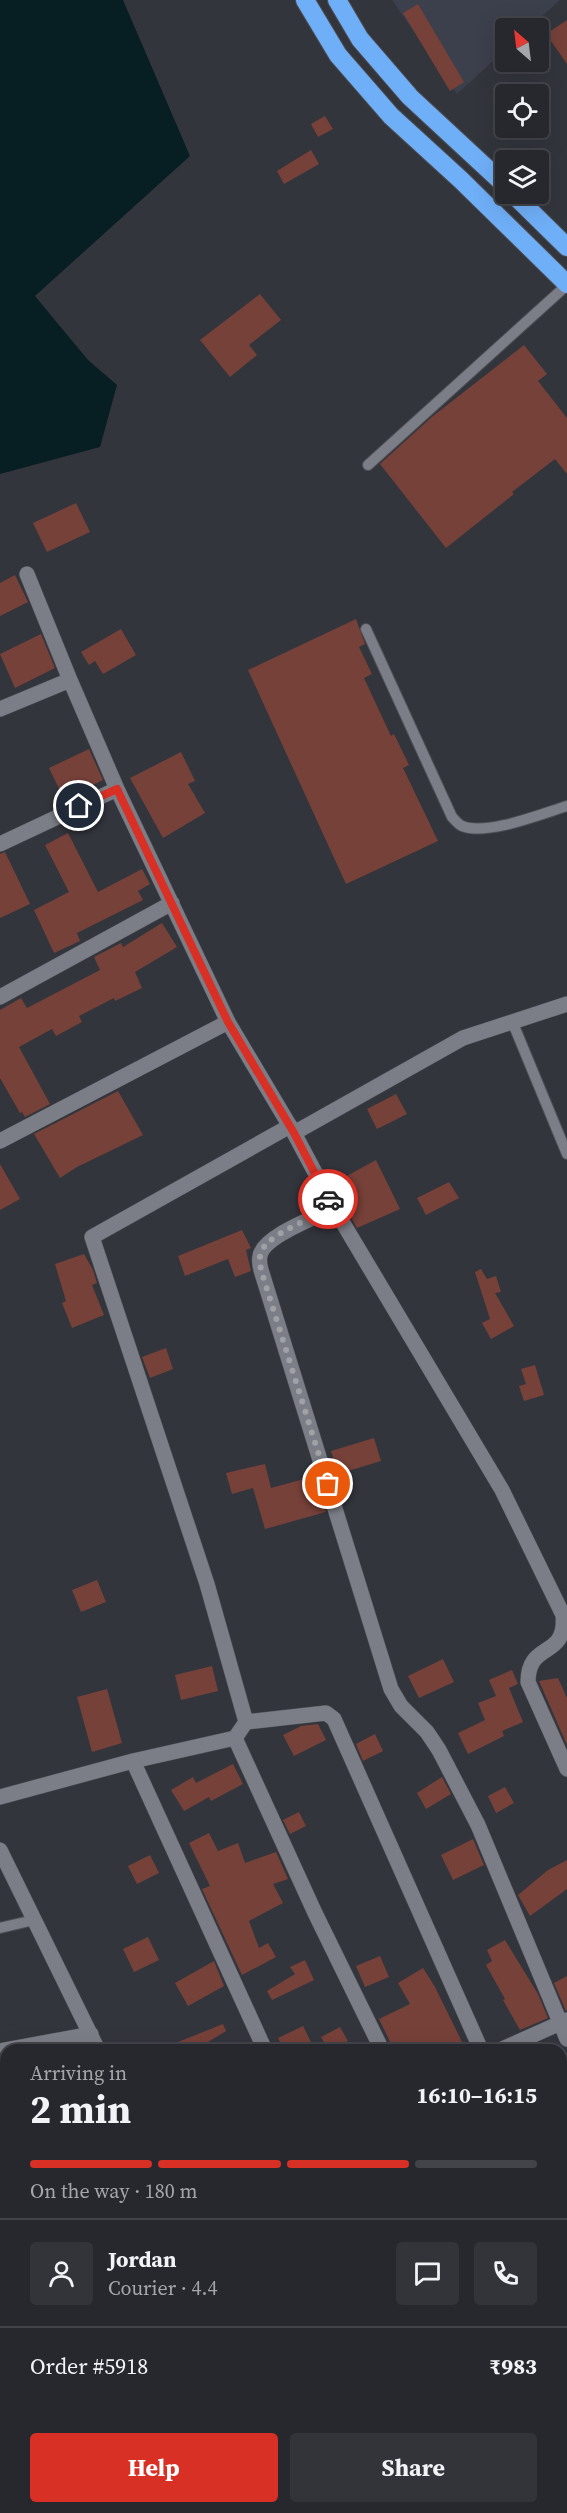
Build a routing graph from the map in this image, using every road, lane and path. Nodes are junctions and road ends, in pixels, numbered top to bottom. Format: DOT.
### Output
graph roads {
  1 [pos="305,0"];
  2 [pos="337,0"];
  3 [pos="495,176"];
  4 [pos="523,204"];
  5 [pos="567,246"];
  6 [pos="567,285"];
  7 [pos="369,465"];
  8 [pos="27,574"];
  9 [pos="366,628"];
  10 [pos="70,680"];
  11 [pos="0,709"];
  12 [pos="117,789"];
  13 [pos="567,806"];
  14 [pos="0,844"];
  15 [pos="172,903"];
  16 [pos="0,997"];
  17 [pos="567,1004"];
  18 [pos="512,1021"];
  19 [pos="228,1022"];
  20 [pos="292,1129"];
  21 [pos="0,1142"];
  22 [pos="567,1154"];
  23 [pos="334,1208"];
  24 [pos="246,1722"];
  25 [pos="235,1738"];
  26 [pos="133,1761"];
  27 [pos="567,1769"];
  28 [pos="0,1797"];
  29 [pos="0,1850"];
  30 [pos="34,1920"];
  31 [pos="0,1928"];
  32 [pos="563,2022"];
  33 [pos="91,2034"];
  34 [pos="567,2039"];
  35 [pos="37,2044"];
  36 [pos="95,2044"];
  37 [pos="262,2044"];
  38 [pos="379,2044"];
  39 [pos="478,2044"];
  40 [pos="514,2044"];
  1 -- 6 [label="highway"];
  2 -- 3 [label="highway"];
  4 -- 5 [label="highway"];
  6 -- 7 [label="lane"];
  8 -- 10 [label="street"];
  9 -- 13 [label="lane"];
  10 -- 11 [label="street"];
  10 -- 12 [label="street"];
  12 -- 14 [label="street"];
  12 -- 15 [label="street"];
  15 -- 16 [label="street"];
  15 -- 19 [label="street"];
  17 -- 18 [label="street"];
  18 -- 20 [label="street"];
  18 -- 22 [label="lane"];
  19 -- 20 [label="street"];
  19 -- 21 [label="street"];
  20 -- 23 [label="street"];
  20 -- 24 [label="street"];
  23 -- 27 [label="street"];
  23 -- 32 [label="street"];
  24 -- 25 [label="street"];
  24 -- 39 [label="street"];
  25 -- 26 [label="street"];
  25 -- 38 [label="street"];
  26 -- 28 [label="street"];
  26 -- 37 [label="street"];
  29 -- 30 [label="street"];
  30 -- 31 [label="lane"];
  30 -- 33 [label="street"];
  32 -- 34 [label="street"];
  32 -- 40 [label="street"];
  33 -- 35 [label="street"];
  33 -- 36 [label="street"];
}
